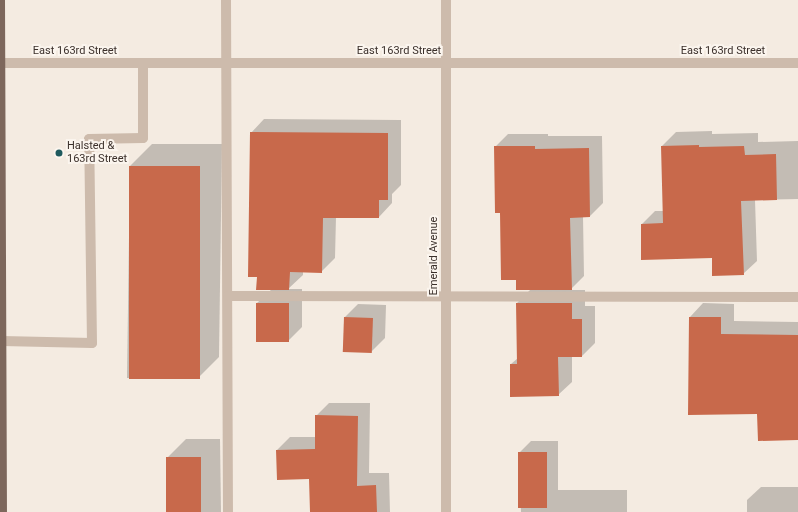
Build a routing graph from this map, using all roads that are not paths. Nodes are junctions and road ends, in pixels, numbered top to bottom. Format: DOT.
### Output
graph roads {
  1 [pos="0,0"];
  2 [pos="226,0"];
  3 [pos="446,0"];
  4 [pos="0,63"];
  5 [pos="143,63"];
  6 [pos="226,63"];
  7 [pos="447,63"];
  8 [pos="798,63"];
  9 [pos="0,180"];
  10 [pos="228,296"];
  11 [pos="445,297"];
  12 [pos="798,297"];
  13 [pos="2,341"];
  14 [pos="2,512"];
  15 [pos="228,512"];
  16 [pos="446,512"];
  1 -- 4 [label="main road"];
  2 -- 6 [label="street"];
  3 -- 7 [label="street, Emerald Avenue"];
  4 -- 5 [label="street, East 163rd Street"];
  4 -- 9 [label="main road"];
  5 -- 6 [label="street, East 163rd Street"];
  5 -- 13 [label="street"];
  6 -- 7 [label="street, East 163rd Street"];
  6 -- 10 [label="street"];
  7 -- 8 [label="street, East 163rd Street"];
  7 -- 11 [label="street, Emerald Avenue"];
  9 -- 13 [label="main road"];
  10 -- 11 [label="street"];
  10 -- 15 [label="street"];
  11 -- 12 [label="street"];
  11 -- 16 [label="street, Emerald Avenue"];
  13 -- 14 [label="main road"];
}
